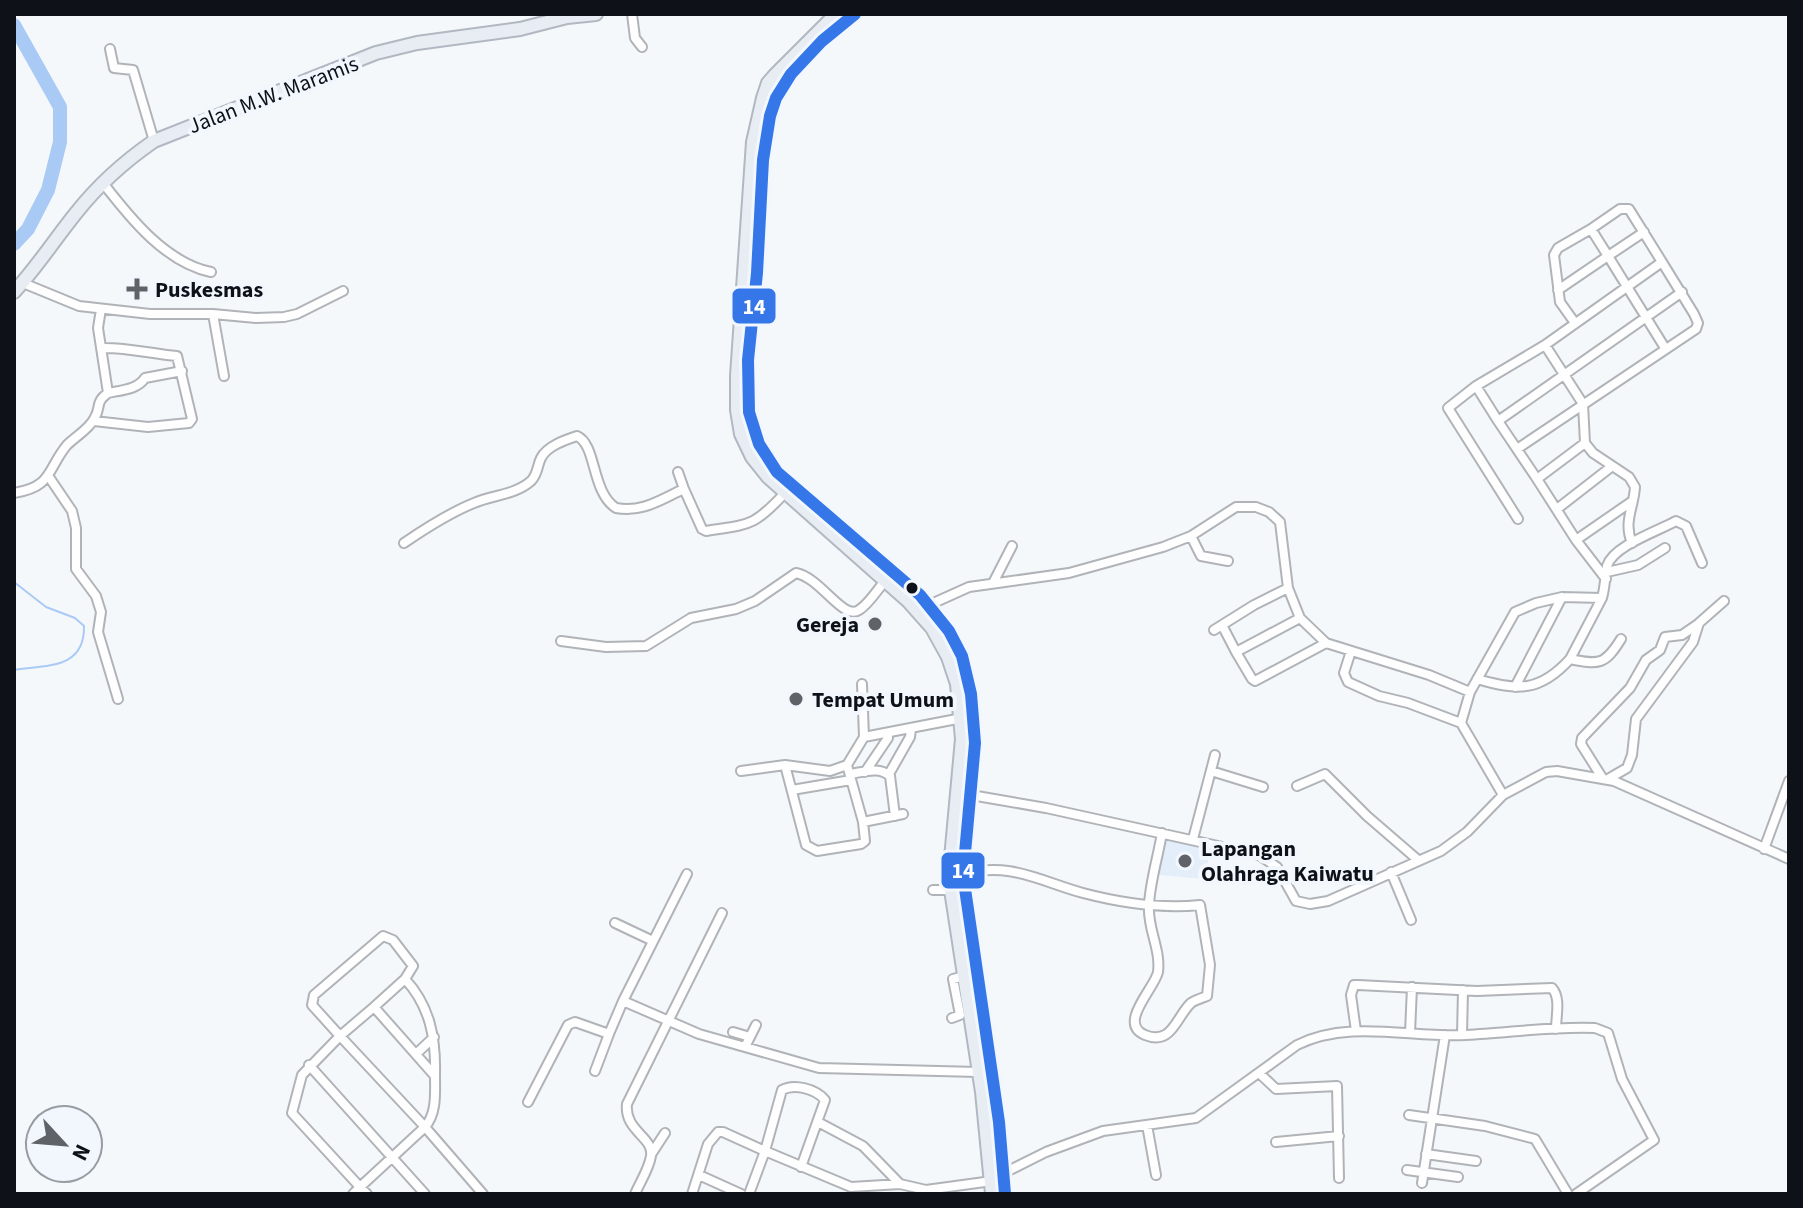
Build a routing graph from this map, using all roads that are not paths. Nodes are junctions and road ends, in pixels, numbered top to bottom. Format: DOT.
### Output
graph roads {
  1 [pos="596,14"];
  2 [pos="632,14"];
  3 [pos="836,14"];
  4 [pos="855,14"];
  5 [pos="642,47"];
  6 [pos="110,49"];
  7 [pos="154,141"];
  8 [pos="103,183"];
  9 [pos="755,191"];
  10 [pos="1591,229"];
  11 [pos="1644,232"];
  12 [pos="1608,256"];
  13 [pos="1662,262"];
  14 [pos="211,272"];
  15 [pos="1627,285"];
  16 [pos="18,288"];
  17 [pos="1558,290"];
  18 [pos="343,291"];
  19 [pos="1682,292"];
  20 [pos="101,309"];
  21 [pos="213,314"];
  22 [pos="1646,315"];
  23 [pos="1575,323"];
  24 [pos="1545,345"];
  25 [pos="101,348"];
  26 [pos="1665,348"];
  27 [pos="182,371"];
  28 [pos="1565,373"];
  29 [pos="224,376"];
  30 [pos="1476,386"];
  31 [pos="108,393"];
  32 [pos="1583,404"];
  33 [pos="94,421"];
  34 [pos="1498,421"];
  35 [pos="1585,443"];
  36 [pos="1517,449"];
  37 [pos="1611,467"];
  38 [pos="678,472"];
  39 [pos="49,477"];
  40 [pos="1537,479"];
  41 [pos="684,489"];
  42 [pos="14,493"];
  43 [pos="784,494"];
  44 [pos="1631,502"];
  45 [pos="1557,509"];
  46 [pos="1518,519"];
  47 [pos="1191,536"];
  48 [pos="1576,540"];
  49 [pos="404,543"];
  50 [pos="1632,543"];
  51 [pos="1012,546"];
  52 [pos="1665,548"];
  53 [pos="1228,561"];
  54 [pos="1702,563"];
  55 [pos="1607,576"];
  56 [pos="885,581"];
  57 [pos="993,583"];
  58 [pos="1288,588"];
  59 [pos="1562,597"];
  60 [pos="1602,598"];
  61 [pos="1724,601"];
  62 [pos="929,605"];
  63 [pos="1300,618"];
  64 [pos="1699,623"];
  65 [pos="1621,639"];
  66 [pos="561,641"];
  67 [pos="1326,643"];
  68 [pos="1351,651"];
  69 [pos="1236,652"];
  70 [pos="1570,659"];
  71 [pos="1477,679"];
  72 [pos="862,684"];
  73 [pos="1515,687"];
  74 [pos="1470,692"];
  75 [pos="118,699"];
  76 [pos="962,718"];
  77 [pos="1461,723"];
  78 [pos="911,729"];
  79 [pos="888,733"];
  80 [pos="864,737"];
  81 [pos="1215,755"];
  82 [pos="785,765"];
  83 [pos="741,771"];
  84 [pos="1211,771"];
  85 [pos="865,772"];
  86 [pos="849,773"];
  87 [pos="889,774"];
  88 [pos="1605,779"];
  89 [pos="1789,781"];
  90 [pos="1297,786"];
  91 [pos="1263,787"];
  92 [pos="792,790"];
  93 [pos="971,795"];
  94 [pos="1503,795"];
  95 [pos="863,822"];
  96 [pos="1162,833"];
  97 [pos="1193,839"];
  98 [pos="1764,849"];
  99 [pos="1789,859"];
  100 [pos="1418,860"];
  101 [pos="1391,872"];
  102 [pos="687,874"];
  103 [pos="963,875"];
  104 [pos="933,890"];
  105 [pos="951,890"];
  106 [pos="1149,906"];
  107 [pos="722,913"];
  108 [pos="1411,920"];
  109 [pos="615,923"];
  110 [pos="653,941"];
  111 [pos="977,962"];
  112 [pos="964,970"];
  113 [pos="405,979"];
  114 [pos="1412,987"];
  115 [pos="1463,990"];
  116 [pos="623,1001"];
  117 [pos="374,1007"];
  118 [pos="952,1018"];
  119 [pos="669,1022"];
  120 [pos="756,1025"];
  121 [pos="1556,1029"];
  122 [pos="1356,1031"];
  123 [pos="733,1032"];
  124 [pos="1410,1033"];
  125 [pos="609,1034"];
  126 [pos="1445,1035"];
  127 [pos="1462,1035"];
  128 [pos="340,1036"];
  129 [pos="434,1037"];
  130 [pos="750,1037"];
  131 [pos="745,1047"];
  132 [pos="416,1054"];
  133 [pos="309,1065"];
  134 [pos="595,1071"];
  135 [pos="978,1072"];
  136 [pos="1259,1073"];
  137 [pos="435,1076"];
  138 [pos="528,1102"];
  139 [pos="1409,1115"];
  140 [pos="1432,1119"];
  141 [pos="818,1122"];
  142 [pos="1147,1125"];
  143 [pos="425,1127"];
  144 [pos="665,1133"];
  145 [pos="1339,1136"];
  146 [pos="1276,1142"];
  147 [pos="765,1151"];
  148 [pos="652,1154"];
  149 [pos="1426,1154"];
  150 [pos="393,1157"];
  151 [pos="1476,1161"];
  152 [pos="801,1167"];
  153 [pos="1407,1170"];
  154 [pos="1423,1172"];
  155 [pos="1004,1173"];
  156 [pos="699,1175"];
  157 [pos="1156,1175"];
  158 [pos="1458,1177"];
  159 [pos="1339,1178"];
  160 [pos="1422,1183"];
  161 [pos="900,1184"];
  162 [pos="992,1188"];
  163 [pos="360,1192"];
  164 [pos="425,1194"];
  165 [pos="483,1194"];
  166 [pos="635,1194"];
  167 [pos="692,1194"];
  168 [pos="741,1194"];
  169 [pos="749,1194"];
  170 [pos="1005,1194"];
  171 [pos="1568,1194"];
  172 [pos="1576,1194"];
  1 -- 7 [label="highway, Jalan M.W. Maramis"];
  2 -- 5 [label="street"];
  3 -- 9 [label="highway"];
  4 -- 9 [label="highway"];
  6 -- 7 [label="street"];
  7 -- 8 [label="highway, Jalan M.W. Maramis"];
  8 -- 14 [label="street"];
  8 -- 16 [label="highway, Jalan M.W. Maramis"];
  9 -- 43 [label="highway"];
  9 -- 62 [label="highway"];
  10 -- 11 [label="street"];
  10 -- 12 [label="street"];
  10 -- 17 [label="street"];
  11 -- 12 [label="street"];
  11 -- 13 [label="street"];
  12 -- 15 [label="street"];
  12 -- 17 [label="street"];
  13 -- 15 [label="street"];
  13 -- 19 [label="street"];
  15 -- 22 [label="street"];
  15 -- 23 [label="street"];
  16 -- 20 [label="street"];
  17 -- 23 [label="street"];
  18 -- 21 [label="street"];
  19 -- 22 [label="street"];
  19 -- 26 [label="street"];
  20 -- 21 [label="street"];
  20 -- 25 [label="street"];
  21 -- 29 [label="street"];
  22 -- 26 [label="street"];
  22 -- 28 [label="street"];
  23 -- 24 [label="street"];
  24 -- 28 [label="street"];
  24 -- 30 [label="street"];
  25 -- 27 [label="street"];
  25 -- 31 [label="street"];
  26 -- 32 [label="street"];
  27 -- 31 [label="street"];
  27 -- 33 [label="street"];
  28 -- 32 [label="street"];
  28 -- 34 [label="street"];
  30 -- 34 [label="street"];
  30 -- 46 [label="street"];
  31 -- 33 [label="street"];
  32 -- 35 [label="street"];
  32 -- 36 [label="street"];
  33 -- 39 [label="street"];
  34 -- 36 [label="street"];
  35 -- 37 [label="street"];
  35 -- 40 [label="street"];
  36 -- 40 [label="street"];
  37 -- 44 [label="street"];
  37 -- 45 [label="street"];
  38 -- 41 [label="street"];
  39 -- 42 [label="street"];
  39 -- 75 [label="street"];
  40 -- 45 [label="street"];
  41 -- 43 [label="street"];
  41 -- 49 [label="street"];
  43 -- 56 [label="highway"];
  44 -- 48 [label="street"];
  44 -- 50 [label="street"];
  45 -- 48 [label="street"];
  47 -- 53 [label="street"];
  47 -- 57 [label="street"];
  47 -- 58 [label="street"];
  48 -- 55 [label="street"];
  50 -- 54 [label="street"];
  50 -- 55 [label="street"];
  51 -- 57 [label="street"];
  52 -- 55 [label="street"];
  55 -- 60 [label="street"];
  56 -- 66 [label="street"];
  56 -- 76 [label="highway"];
  57 -- 62 [label="street"];
  58 -- 63 [label="street"];
  58 -- 69 [label="street"];
  59 -- 60 [label="street"];
  59 -- 71 [label="street"];
  59 -- 73 [label="street"];
  60 -- 70 [label="street"];
  61 -- 64 [label="street"];
  62 -- 93 [label="highway"];
  63 -- 67 [label="street"];
  63 -- 69 [label="street"];
  64 -- 88 [label="street"];
  64 -- 88 [label="street"];
  65 -- 70 [label="street"];
  67 -- 68 [label="street"];
  67 -- 69 [label="street"];
  68 -- 74 [label="street"];
  68 -- 77 [label="street"];
  70 -- 73 [label="street"];
  71 -- 73 [label="street"];
  71 -- 74 [label="street"];
  72 -- 80 [label="street"];
  74 -- 77 [label="street"];
  76 -- 78 [label="street"];
  76 -- 105 [label="highway"];
  77 -- 94 [label="street"];
  78 -- 79 [label="street"];
  78 -- 87 [label="street"];
  79 -- 80 [label="street"];
  79 -- 85 [label="street"];
  80 -- 86 [label="street"];
  81 -- 84 [label="street"];
  82 -- 83 [label="street"];
  82 -- 86 [label="street"];
  82 -- 92 [label="street"];
  84 -- 91 [label="street"];
  84 -- 97 [label="street"];
  85 -- 86 [label="street"];
  85 -- 87 [label="street"];
  86 -- 92 [label="street"];
  86 -- 95 [label="street"];
  87 -- 95 [label="street"];
  88 -- 94 [label="street"];
  88 -- 98 [label="street"];
  89 -- 98 [label="street"];
  90 -- 100 [label="street"];
  92 -- 95 [label="street"];
  93 -- 96 [label="street"];
  93 -- 103 [label="highway"];
  94 -- 100 [label="street"];
  96 -- 97 [label="street"];
  96 -- 106 [label="street"];
  97 -- 101 [label="street"];
  98 -- 99 [label="street"];
  100 -- 101 [label="street"];
  101 -- 108 [label="street"];
  102 -- 110 [label="street"];
  103 -- 106 [label="street"];
  103 -- 111 [label="highway"];
  104 -- 105 [label="street"];
  105 -- 112 [label="highway"];
  106 -- 106 [label="street"];
  107 -- 119 [label="street"];
  109 -- 110 [label="street"];
  110 -- 116 [label="street"];
  111 -- 112 [label="highway"];
  111 -- 155 [label="highway"];
  112 -- 118 [label="street"];
  112 -- 135 [label="highway"];
  113 -- 117 [label="street"];
  113 -- 128 [label="street"];
  113 -- 129 [label="street"];
  114 -- 115 [label="street"];
  114 -- 122 [label="street"];
  114 -- 124 [label="street"];
  115 -- 121 [label="street"];
  115 -- 127 [label="street"];
  116 -- 119 [label="street"];
  116 -- 125 [label="street"];
  117 -- 128 [label="street"];
  117 -- 132 [label="street"];
  119 -- 131 [label="street"];
  119 -- 148 [label="street"];
  120 -- 130 [label="street"];
  121 -- 127 [label="street"];
  121 -- 172 [label="street"];
  122 -- 124 [label="street"];
  122 -- 136 [label="street"];
  123 -- 130 [label="street"];
  124 -- 126 [label="street"];
  125 -- 134 [label="street"];
  125 -- 138 [label="street"];
  126 -- 127 [label="street"];
  126 -- 140 [label="street"];
  128 -- 133 [label="street"];
  128 -- 143 [label="street"];
  129 -- 132 [label="street"];
  129 -- 137 [label="street"];
  130 -- 131 [label="street"];
  131 -- 135 [label="street"];
  132 -- 137 [label="street"];
  133 -- 150 [label="street"];
  133 -- 163 [label="street"];
  135 -- 162 [label="highway"];
  136 -- 142 [label="street"];
  136 -- 145 [label="street"];
  137 -- 143 [label="street"];
  139 -- 140 [label="street"];
  140 -- 149 [label="street"];
  140 -- 171 [label="street"];
  141 -- 147 [label="street"];
  141 -- 152 [label="street"];
  141 -- 161 [label="street"];
  142 -- 155 [label="street"];
  142 -- 157 [label="street"];
  143 -- 150 [label="street"];
  143 -- 165 [label="street"];
  144 -- 148 [label="street"];
  145 -- 146 [label="street"];
  145 -- 159 [label="street"];
  147 -- 152 [label="street"];
  147 -- 156 [label="street"];
  147 -- 169 [label="street"];
  148 -- 166 [label="street"];
  149 -- 151 [label="street"];
  149 -- 154 [label="street"];
  150 -- 163 [label="street"];
  150 -- 164 [label="street"];
  152 -- 161 [label="street"];
  153 -- 154 [label="street"];
  154 -- 158 [label="street"];
  154 -- 160 [label="street"];
  155 -- 170 [label="highway"];
  156 -- 167 [label="street"];
  156 -- 168 [label="street"];
  161 -- 162 [label="street"];
}
